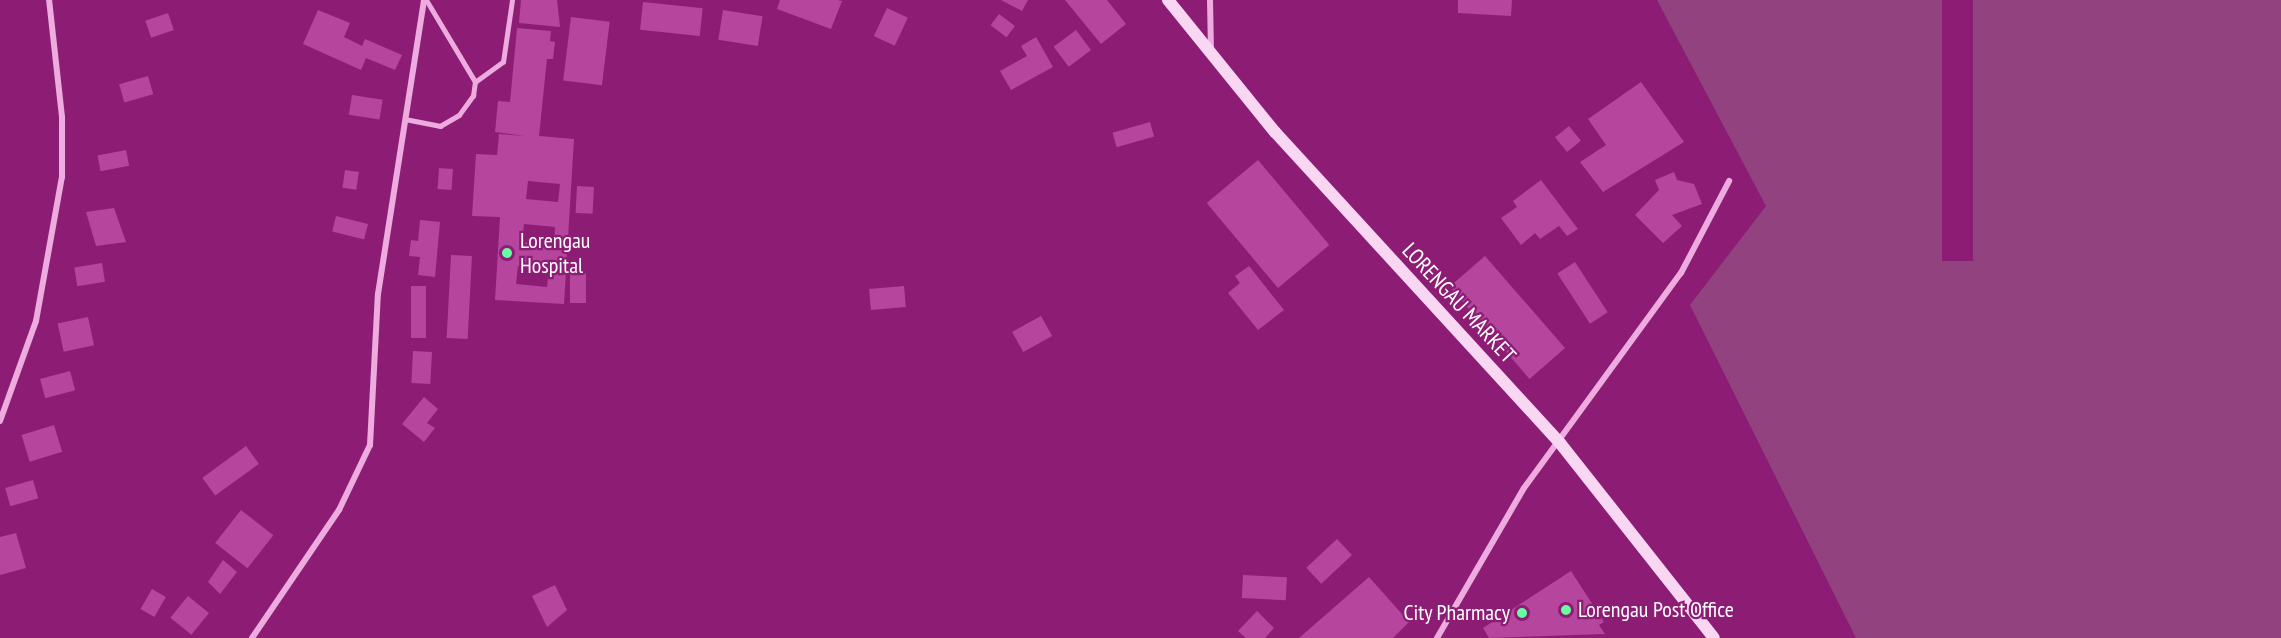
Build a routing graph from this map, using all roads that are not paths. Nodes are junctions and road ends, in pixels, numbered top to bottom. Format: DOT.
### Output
graph roads {
  1 [pos="49,0"];
  2 [pos="425,0"];
  3 [pos="512,0"];
  4 [pos="1168,0"];
  5 [pos="1210,0"];
  6 [pos="1212,58"];
  7 [pos="475,82"];
  8 [pos="405,119"];
  9 [pos="1729,181"];
  10 [pos="0,421"];
  11 [pos="1560,443"];
  12 [pos="252,638"];
  13 [pos="1437,638"];
  14 [pos="1714,638"];
  1 -- 10 [label="street"];
  2 -- 7 [label="lane"];
  2 -- 8 [label="street"];
  3 -- 7 [label="lane"];
  4 -- 6 [label="main road, LORENGAU MARKET"];
  5 -- 6 [label="street"];
  6 -- 11 [label="main road, LORENGAU MARKET"];
  7 -- 8 [label="lane"];
  8 -- 12 [label="street"];
  9 -- 11 [label="street"];
  11 -- 13 [label="street"];
  11 -- 14 [label="main road, LORENGAU MARKET"];
}
